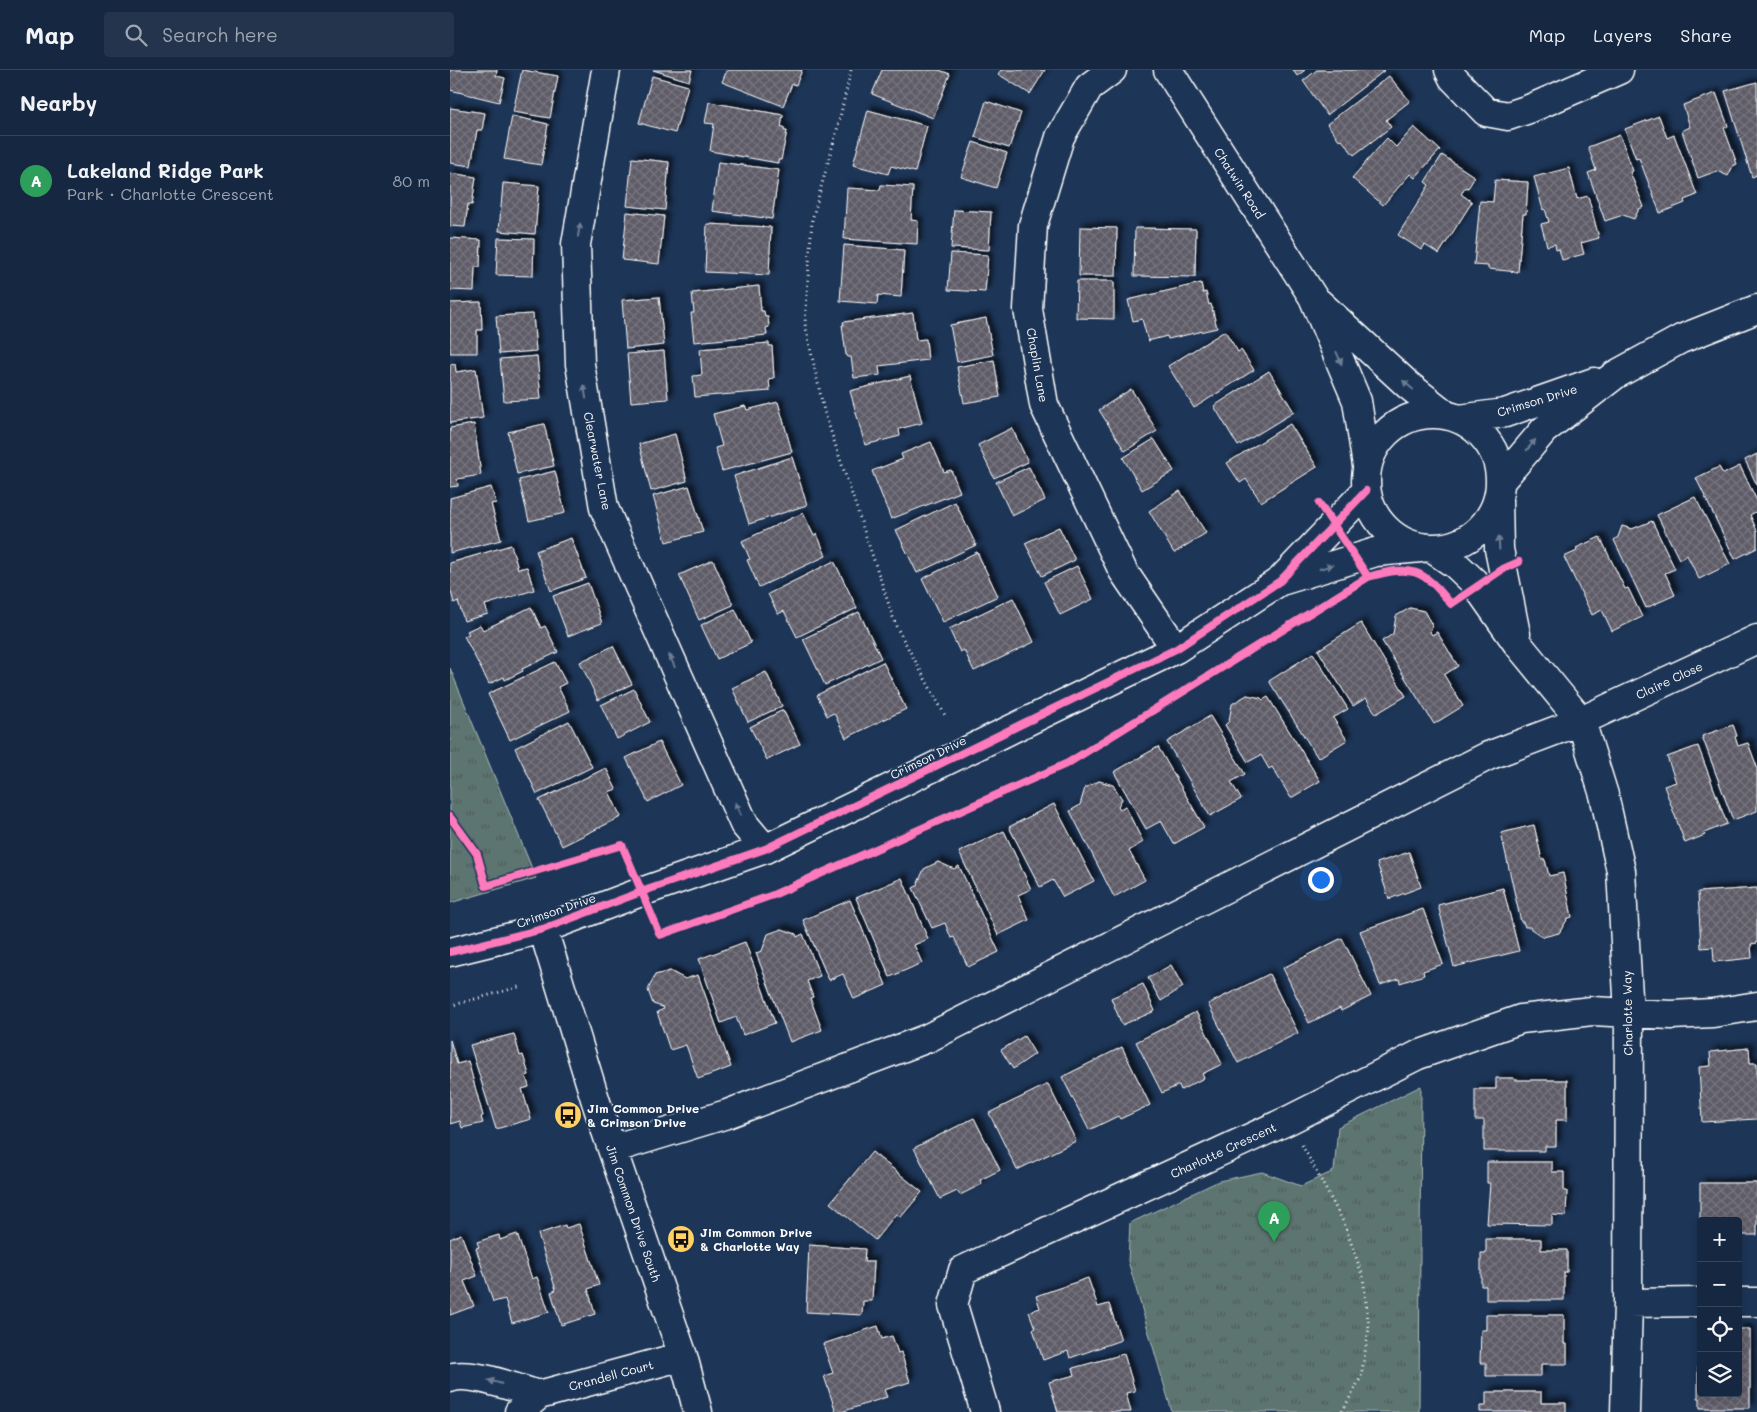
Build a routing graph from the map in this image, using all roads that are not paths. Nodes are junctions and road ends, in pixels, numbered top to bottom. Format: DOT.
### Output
graph roads {
  1 [pos="606,70"];
  2 [pos="1112,70"];
  3 [pos="1168,70"];
  4 [pos="1449,70"];
  5 [pos="1619,70"];
  6 [pos="1313,297"];
  7 [pos="1757,309"];
  8 [pos="1614,375"];
  9 [pos="1452,417"];
  10 [pos="1366,478"];
  11 [pos="1499,490"];
  12 [pos="1427,548"];
  13 [pos="1280,581"];
  14 [pos="1757,638"];
  15 [pos="1517,643"];
  16 [pos="1176,649"];
  17 [pos="1581,721"];
  18 [pos="765,849"];
  19 [pos="542,929"];
  20 [pos="450,952"];
  21 [pos="1757,1006"];
  22 [pos="1629,1014"];
  23 [pos="612,1148"];
  24 [pos="1697,1302"];
  25 [pos="1742,1302"];
  26 [pos="1757,1302"];
  27 [pos="1628,1303"];
  28 [pos="683,1356"];
  29 [pos="450,1378"];
  30 [pos="529,1404"];
  31 [pos="698,1412"];
  32 [pos="985,1412"];
  33 [pos="1625,1412"];
  18 -- 1 [label="street, Clearwater Lane, one-way"];
  2 -- 16 [label="street, Chaplin Lane"];
  3 -- 6 [label="street, Chatwin Road"];
  4 -- 5 [label="street"];
  9 -- 6 [label="street, Chatwin Road, one-way"];
  6 -- 10 [label="street, Chatwin Road, one-way"];
  7 -- 8 [label="street, Crimson Drive"];
  8 -- 9 [label="street, Crimson Drive"];
  11 -- 8 [label="street, Crimson Drive, one-way"];
  9 -- 10 [label="street"];
  9 -- 11 [label="street"];
  10 -- 12 [label="street"];
  10 -- 13 [label="street, Crimson Drive"];
  11 -- 12 [label="street"];
  15 -- 11 [label="street, one-way"];
  13 -- 12 [label="street, Crimson Drive, one-way"];
  12 -- 15 [label="street"];
  13 -- 16 [label="street, Crimson Drive"];
  14 -- 17 [label="street, Claire Close"];
  15 -- 17 [label="street, Charlotte Way"];
  16 -- 18 [label="street, Crimson Drive"];
  17 -- 22 [label="street, Charlotte Way"];
  17 -- 23 [label="street, Claire Close"];
  18 -- 19 [label="street, Crimson Drive"];
  19 -- 20 [label="street, Crimson Drive"];
  19 -- 23 [label="street, Jim Common Drive South"];
  21 -- 22 [label="street, Charlotte Crescent"];
  22 -- 27 [label="street, Charlotte Way"];
  22 -- 32 [label="street, Charlotte Crescent"];
  23 -- 28 [label="street, Jim Common Drive South"];
  24 -- 27 [label="street"];
  25 -- 26 [label="street"];
  27 -- 33 [label="street, Charlotte Way"];
  28 -- 30 [label="street, Crandell Court"];
  28 -- 31 [label="street, Jim Common Drive South"];
  30 -- 29 [label="street, Crandell Court, one-way"];
}
